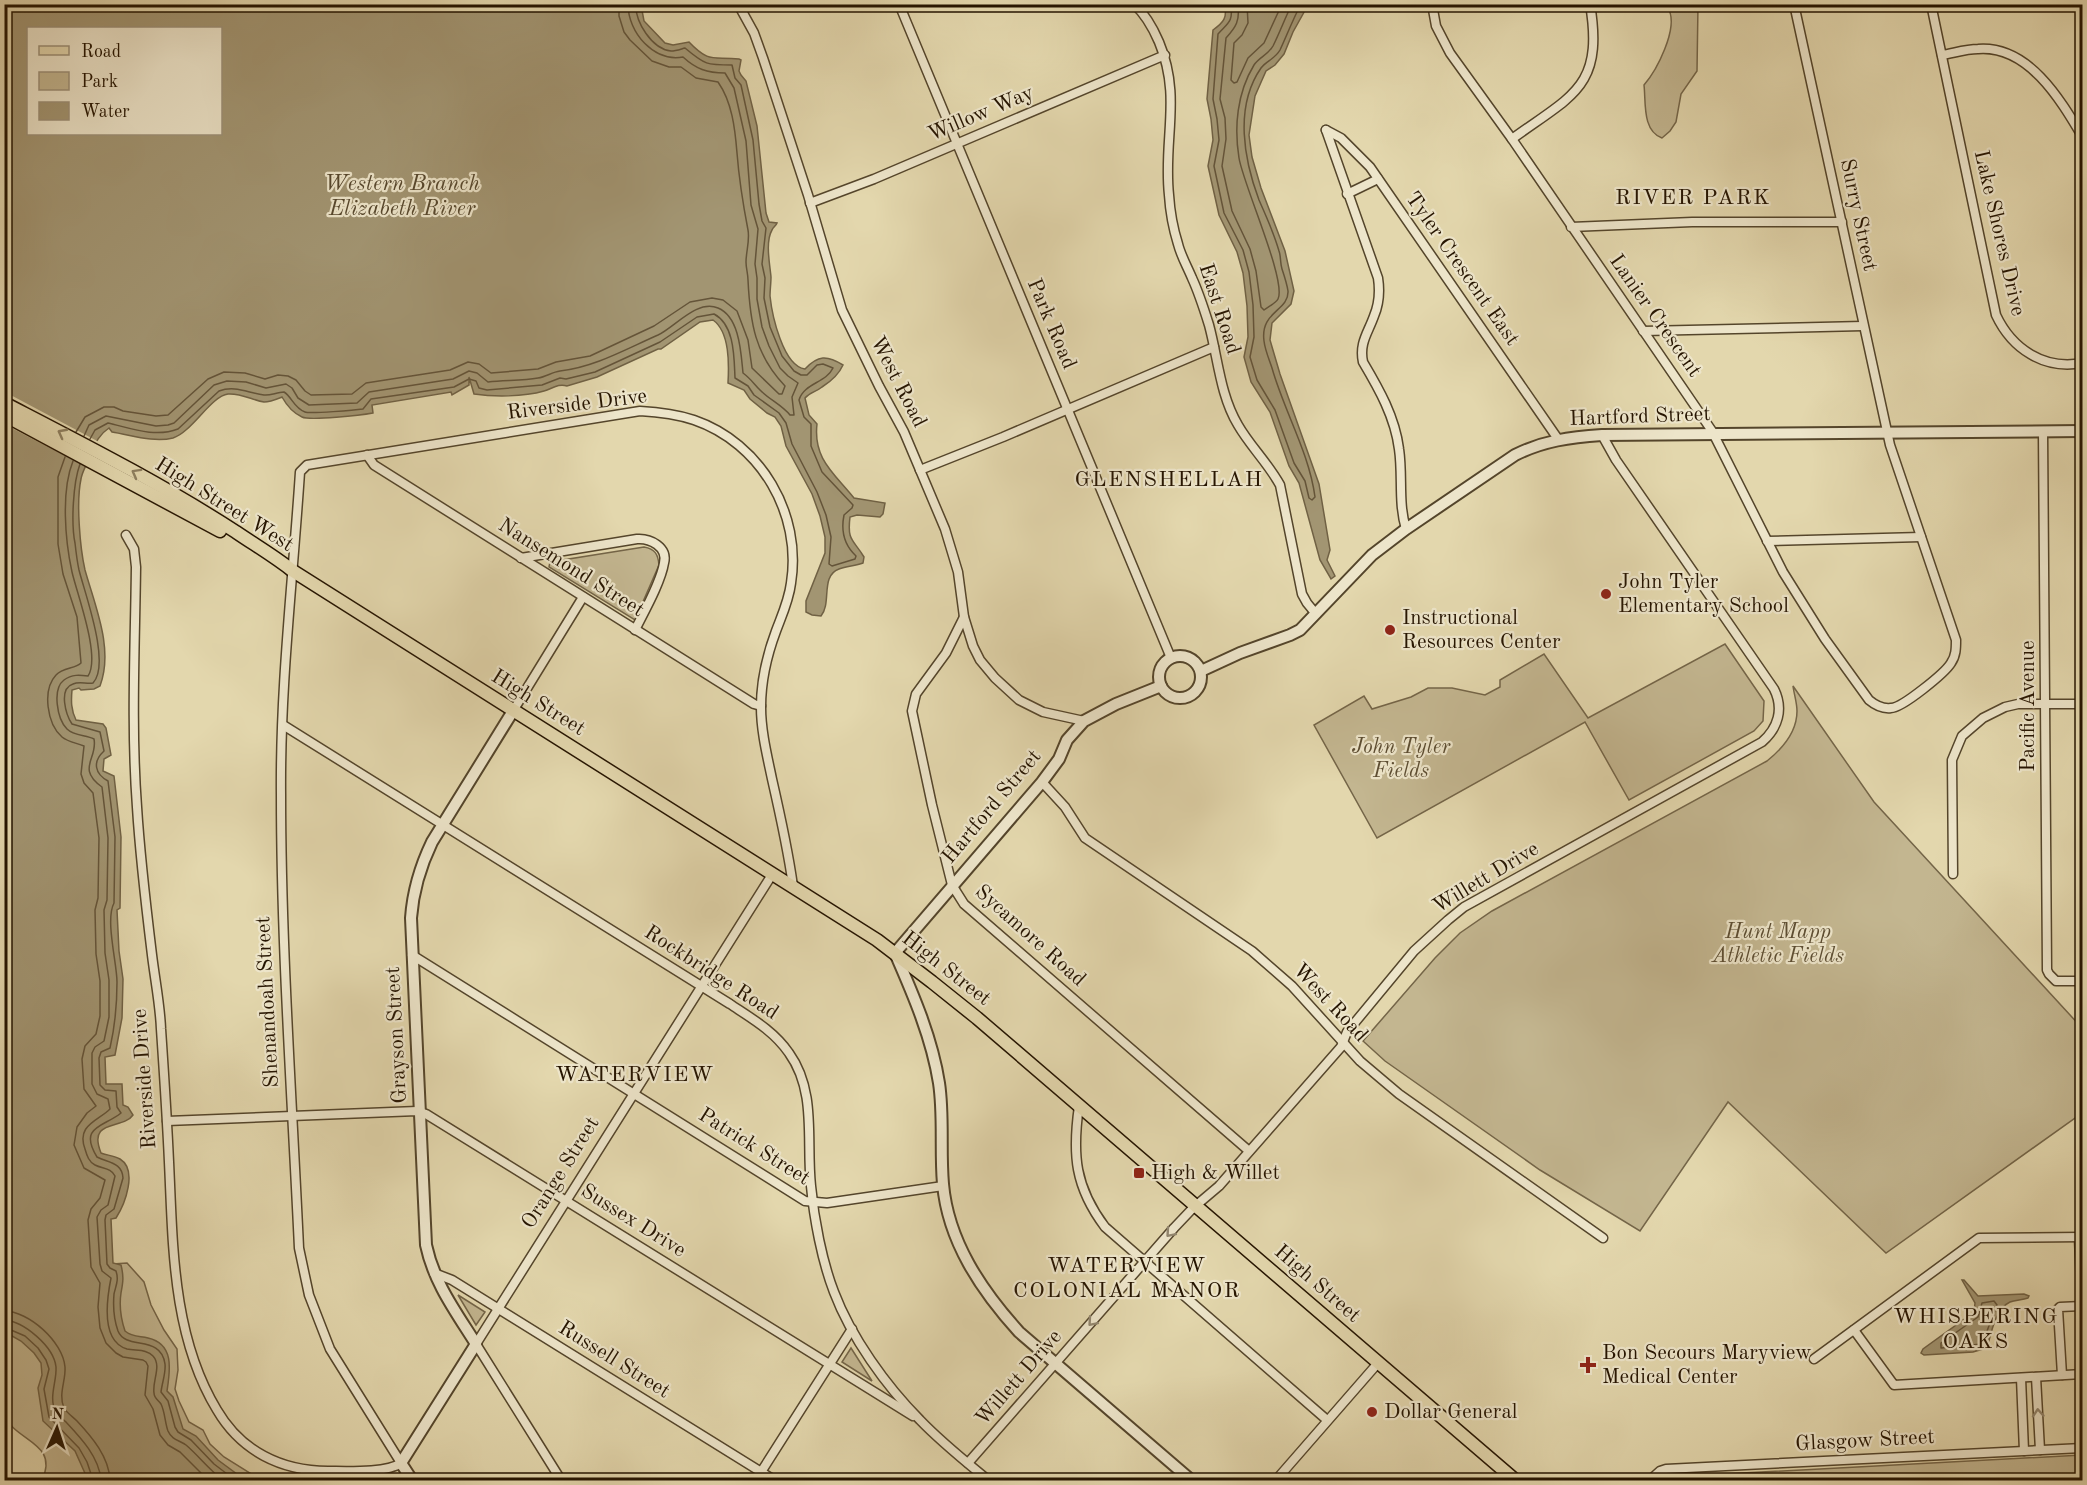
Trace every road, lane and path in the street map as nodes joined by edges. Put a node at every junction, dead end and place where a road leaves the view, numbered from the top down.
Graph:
1 (738, 4) edge
2 (899, 4) edge
3 (1134, 4) edge
4 (1432, 4) edge
5 (1590, 4) edge
6 (1794, 4) edge
7 (1931, 4) edge
8 (1165, 55) junction
9 (1942, 55) junction
10 (2082, 136) edge
11 (1512, 139) junction
12 (957, 144) junction
13 (1378, 179) junction
14 (1347, 194) junction
15 (810, 203) junction
16 (1842, 222) junction
17 (1571, 227) junction
18 (1863, 326) junction
19 (1643, 331) junction
20 (1214, 347) junction
21 (2082, 363) edge
22 (4, 403) edge
23 (1068, 410) junction
24 (4, 415) edge
25 (2043, 431) junction
26 (2082, 431) edge
27 (1887, 433) junction
28 (1602, 435) junction
29 (1714, 435) junction
30 (1558, 439) junction
31 (367, 454) junction
32 (111, 465) junction
33 (920, 470) junction
34 (298, 494) joint
35 (1406, 529) junction
36 (126, 535) dead end
37 (1921, 537) junction
38 (1767, 541) junction
39 (521, 558) junction
40 (292, 571) junction
41 (583, 597) junction
42 (1316, 614) junction
43 (964, 617) junction
44 (636, 630) junction
45 (1171, 657) junction
46 (1201, 671) junction
47 (1161, 686) junction
48 (2046, 704) junction
49 (2082, 704) edge
50 (761, 706) junction
51 (513, 711) junction
52 (1084, 721) junction
53 (283, 725) junction
54 (1042, 782) junction
55 (442, 824) junction
56 (773, 873) junction
57 (1953, 874) dead end
58 (952, 885) junction
59 (793, 886) junction
60 (895, 953) junction
61 (412, 955) junction
62 (2082, 981) edge
63 (702, 986) junction
64 (1342, 1043) junction
65 (634, 1093) junction
66 (1078, 1106) junction
67 (420, 1112) junction
68 (292, 1115) junction
69 (167, 1121) junction
70 (1249, 1151) junction
71 (943, 1186) junction
72 (566, 1201) junction
73 (813, 1203) junction
74 (1196, 1206) junction
75 (2080, 1237) edge
76 (1603, 1238) dead end
77 (1144, 1262) junction
78 (434, 1273) junction
79 (2082, 1307) edge
80 (498, 1309) junction
81 (852, 1329) junction
82 (1854, 1330) junction
83 (476, 1344) junction
84 (1814, 1359) dead end
85 (1378, 1363) junction
86 (829, 1365) junction
87 (1056, 1365) junction
88 (2082, 1374) edge
89 (2062, 1375) junction
90 (2036, 1377) junction
91 (2021, 1378) junction
92 (919, 1419) junction
93 (1327, 1420) junction
94 (2082, 1448) edge
95 (2040, 1450) junction
96 (2024, 1451) junction
97 (401, 1463) junction
98 (968, 1463) junction
99 (758, 1477) edge
100 (1651, 1479) edge
101 (412, 1480) edge
102 (561, 1480) edge
103 (774, 1480) edge
104 (988, 1480) edge
105 (1191, 1480) edge
106 (1276, 1480) edge
107 (1515, 1480) edge

1 - 15 street, West Road
2 - 12 street, Park Road
3 - 8 street, East Road
4 - 11 street, Lanier Crescent
5 - 11 street
6 - 16 street, Surry Street
7 - 9 street, Lake Shores Drive
8 - 12 street, Willow Way
8 - 20 street, East Road
9 - 10 street
9 - 21 street, Lake Shores Drive
11 - 17 street, Lanier Crescent
12 - 15 street, Willow Way
12 - 23 street, Park Road
13 - 14 street
13 - 14 street, Tyler Crescent East
13 - 30 street, Tyler Crescent East
14 - 35 street
15 - 33 street, West Road
16 - 17 street
16 - 18 street, Surry Street
17 - 19 street, Lanier Crescent
18 - 19 street
18 - 27 street, Surry Street
19 - 29 street, Lanier Crescent
20 - 23 street
20 - 42 street, East Road
32 -> 22 main road, High Street West
23 - 33 street
23 - 45 street, Park Road
24 - 32 main road, High Street West
25 - 26 street, Hartford Street
25 - 27 street, Hartford Street
25 - 48 street, Pacific Avenue
27 - 29 street, Hartford Street
27 - 37 street, Lanier Crescent
28 - 29 street, Hartford Street
28 - 30 street, Hartford Street
28 - 64 street, Willett Drive
29 - 38 street, Lanier Crescent
30 - 35 street, Hartford Street
31 - 34 street, Riverside Drive
31 - 39 street, Nansemond Street
31 - 50 street, Riverside Drive
32 - 40 main road, High Street West
33 - 43 street, West Road
34 - 40 street, Shenandoah Street
35 - 42 street, Hartford Street
36 - 69 street, Riverside Drive
37 - 38 street
37 - 38 street, Lanier Crescent
39 - 41 street, Nansemond Street
39 - 44 street
40 - 51 main road, High Street
40 - 53 street, Shenandoah Street
41 - 44 street, Nansemond Street
41 - 51 street, Grayson Street
42 - 46 street, Hartford Street
43 - 52 street, West Road
43 - 58 street, Sycamore Road
44 - 50 street, Nansemond Street
45 - 46 street
45 - 47 street
46 - 47 street
47 - 52 street, Hartford Street
48 - 49 street
48 - 57 street
48 - 62 street, Pacific Avenue
50 - 59 street, Riverside Drive
51 - 55 street, Grayson Street
51 - 56 main road, High Street
52 - 54 street, Hartford Street
53 - 55 street, Rockbridge Road
53 - 68 street, Shenandoah Street
54 - 58 street, Hartford Street
54 - 64 street, West Road
55 - 61 street, Grayson Street
55 - 63 street, Rockbridge Road
56 - 59 main road, High Street
56 - 63 street, Orange Street
58 - 60 street, Hartford Street
58 - 70 street, Sycamore Road
59 - 60 main road, High Street
60 - 66 main road, High Street
60 - 71 street
61 - 65 street, Patrick Street
61 - 67 street, Grayson Street
63 - 65 street, Orange Street
63 - 73 street, Rockbridge Road
64 - 70 street, Willett Drive
64 - 76 street, West Road
65 - 72 street, Orange Street
65 - 73 street, Patrick Street
66 - 74 main road, High Street
66 - 77 street
67 - 68 street
67 - 72 street, Sussex Drive
67 - 78 street, Grayson Street
68 - 69 street
68 - 97 street, Shenandoah Street
69 - 97 street, Riverside Drive
70 - 74 street, Willett Drive
71 - 73 street, Patrick Street
71 - 87 street
72 - 80 street, Orange Street
72 - 86 street, Sussex Drive
73 - 81 street, Rockbridge Road
74 -> 77 street, Willett Drive
74 - 85 main road, High Street
75 - 79 street
75 - 82 street
77 -> 87 street, Willett Drive
77 - 93 street
78 - 80 street, Russell Street
78 - 83 street, Grayson Street
79 - 89 street
80 - 83 street, Orange Street
80 - 99 street, Russell Street
81 - 86 street
81 - 92 street, Rockbridge Road
82 - 84 street
82 - 91 street
83 - 97 street, Orange Street
83 - 102 street, Grayson Street
85 - 93 street
85 - 107 main road, High Street
86 - 92 street, Sussex Drive
86 - 99 street
87 - 98 street, Willett Drive
87 - 105 street
88 - 89 street
89 - 90 street
90 - 91 street
95 -> 90 street
91 - 96 street
92 - 98 street, Rockbridge Road
93 - 106 street
94 - 95 street, Glasgow Street
95 - 96 street, Glasgow Street
96 - 100 street, Glasgow Street
97 - 101 street, Shenandoah Street
98 - 104 street, Rockbridge Road
99 - 103 street, Russell Street

